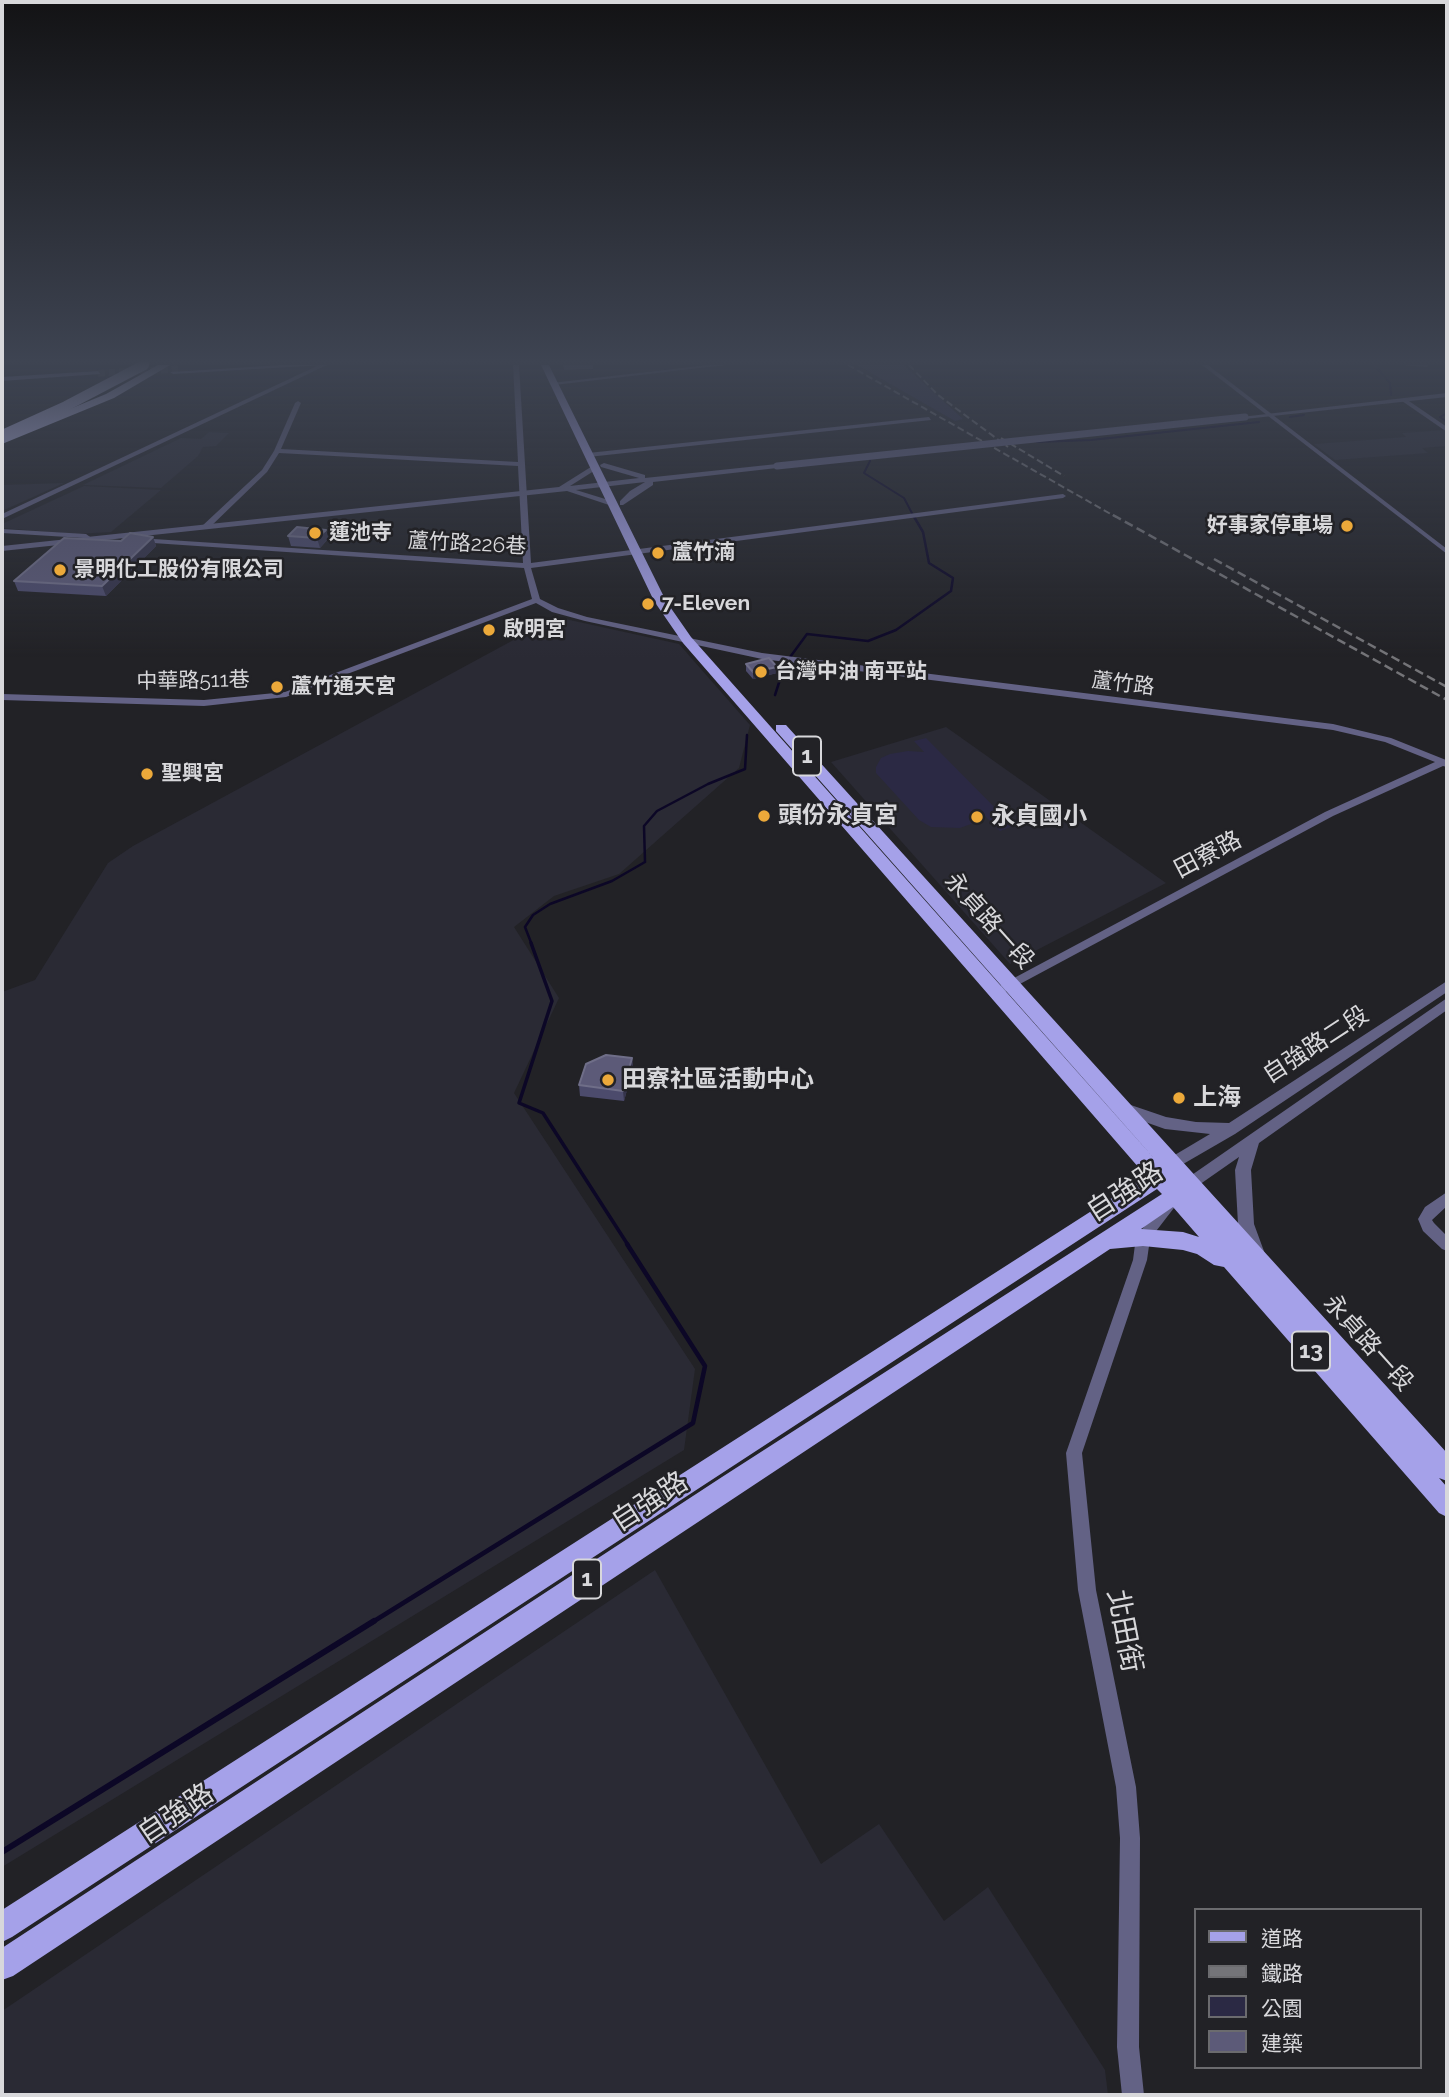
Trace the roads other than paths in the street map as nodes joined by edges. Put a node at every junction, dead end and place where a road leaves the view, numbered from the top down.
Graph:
1 (116, 463) edge
2 (270, 463) edge
3 (501, 463) edge
4 (592, 463) edge
5 (598, 463) edge
6 (602, 463) edge
7 (805, 463) edge
8 (1332, 463) edge
9 (522, 464) joint
10 (657, 479) junction
11 (609, 484) junction
12 (559, 489) junction
13 (524, 493) junction
14 (1063, 496) dead end
15 (618, 503) junction
16 (2, 517) edge
17 (1410, 522) junction
18 (205, 527) junction
19 (2, 531) edge
20 (124, 536) junction
21 (89, 539) junction
22 (1447, 539) edge
23 (2, 549) edge
24 (641, 550) junction
25 (1447, 552) edge
26 (527, 566) junction
27 (536, 600) junction
28 (687, 640) junction
29 (706, 645) junction
30 (2, 697) edge
31 (1445, 763) edge
32 (908, 880) junction
33 (1012, 985) junction
34 (1447, 986) edge
35 (996, 993) junction
36 (1447, 1003) edge
37 (1119, 1107) junction
38 (1230, 1130) junction
39 (1253, 1138) junction
40 (1166, 1171) junction
41 (1183, 1191) junction
42 (1447, 1198) edge
43 (1143, 1237) junction
44 (1103, 1241) junction
45 (1447, 1245) edge
46 (1259, 1262) junction
47 (1238, 1269) junction
48 (1447, 1470) edge
49 (1447, 1505) edge
50 (2, 1927) edge
51 (2, 1965) edge
52 (1133, 2095) edge

1 - 16 street
2 - 18 street
3 - 9 street
4 - 12 street
5 - 11 main road, 永貞路一段 / 1
6 - 10 street
7 - 10 street, bridge
8 - 17 street
9 - 13 street
10 - 11 street
10 - 15 street
11 - 12 street
11 - 15 main road, 永貞路一段 / 1
12 - 13 street
12 - 15 street
13 - 18 street
13 - 26 street
14 - 24 street, 蘆竹路226巷
15 - 24 main road, 永貞路一段 / 1
17 - 22 street
17 - 25 street
18 - 20 street
19 - 21 street
20 - 21 street
20 - 26 street, 蘆竹路226巷
21 - 23 street
24 - 26 street, 蘆竹路226巷
24 - 28 main road, 永貞路一段 / 1
24 - 29 main road, 永貞路一段 / 1
26 - 27 street
27 - 28 street
27 - 30 street, 中華路511巷
28 - 29 street
28 - 32 main road, 永貞路一段 / 1
29 - 31 street, 蘆竹路
29 - 32 main road, 永貞路一段 / 1
31 - 33 street, 田寮路
32 - 33 main road, 永貞路一段 / 1
32 - 35 main road, 永貞路一段 / 1
33 - 35 street, 田寮路
33 - 37 main road, 永貞路一段 / 1
34 - 38 street, 自強路二段
35 - 40 main road, 永貞路一段 / 1
36 - 39 street, 自強路二段
37 - 38 street
37 - 40 main road, 永貞路一段 / 1
38 - 40 street, 自強路二段
39 - 41 street, 自強路二段
39 - 46 street
40 - 41 main road, 13
40 - 50 main road, 自強路 / 1
41 - 43 street, 北田街
41 - 44 main road, 自強路 / 1
41 - 46 main road, 永貞路一段 / 13
41 - 47 main road, 永貞路一段 / 13
42 - 45 street
43 - 44 main road
43 - 47 main road
43 - 52 street, 北田街
44 - 51 main road, 自強路 / 1
46 - 48 main road, 永貞路一段 / 13
47 - 49 main road, 永貞路一段 / 13

